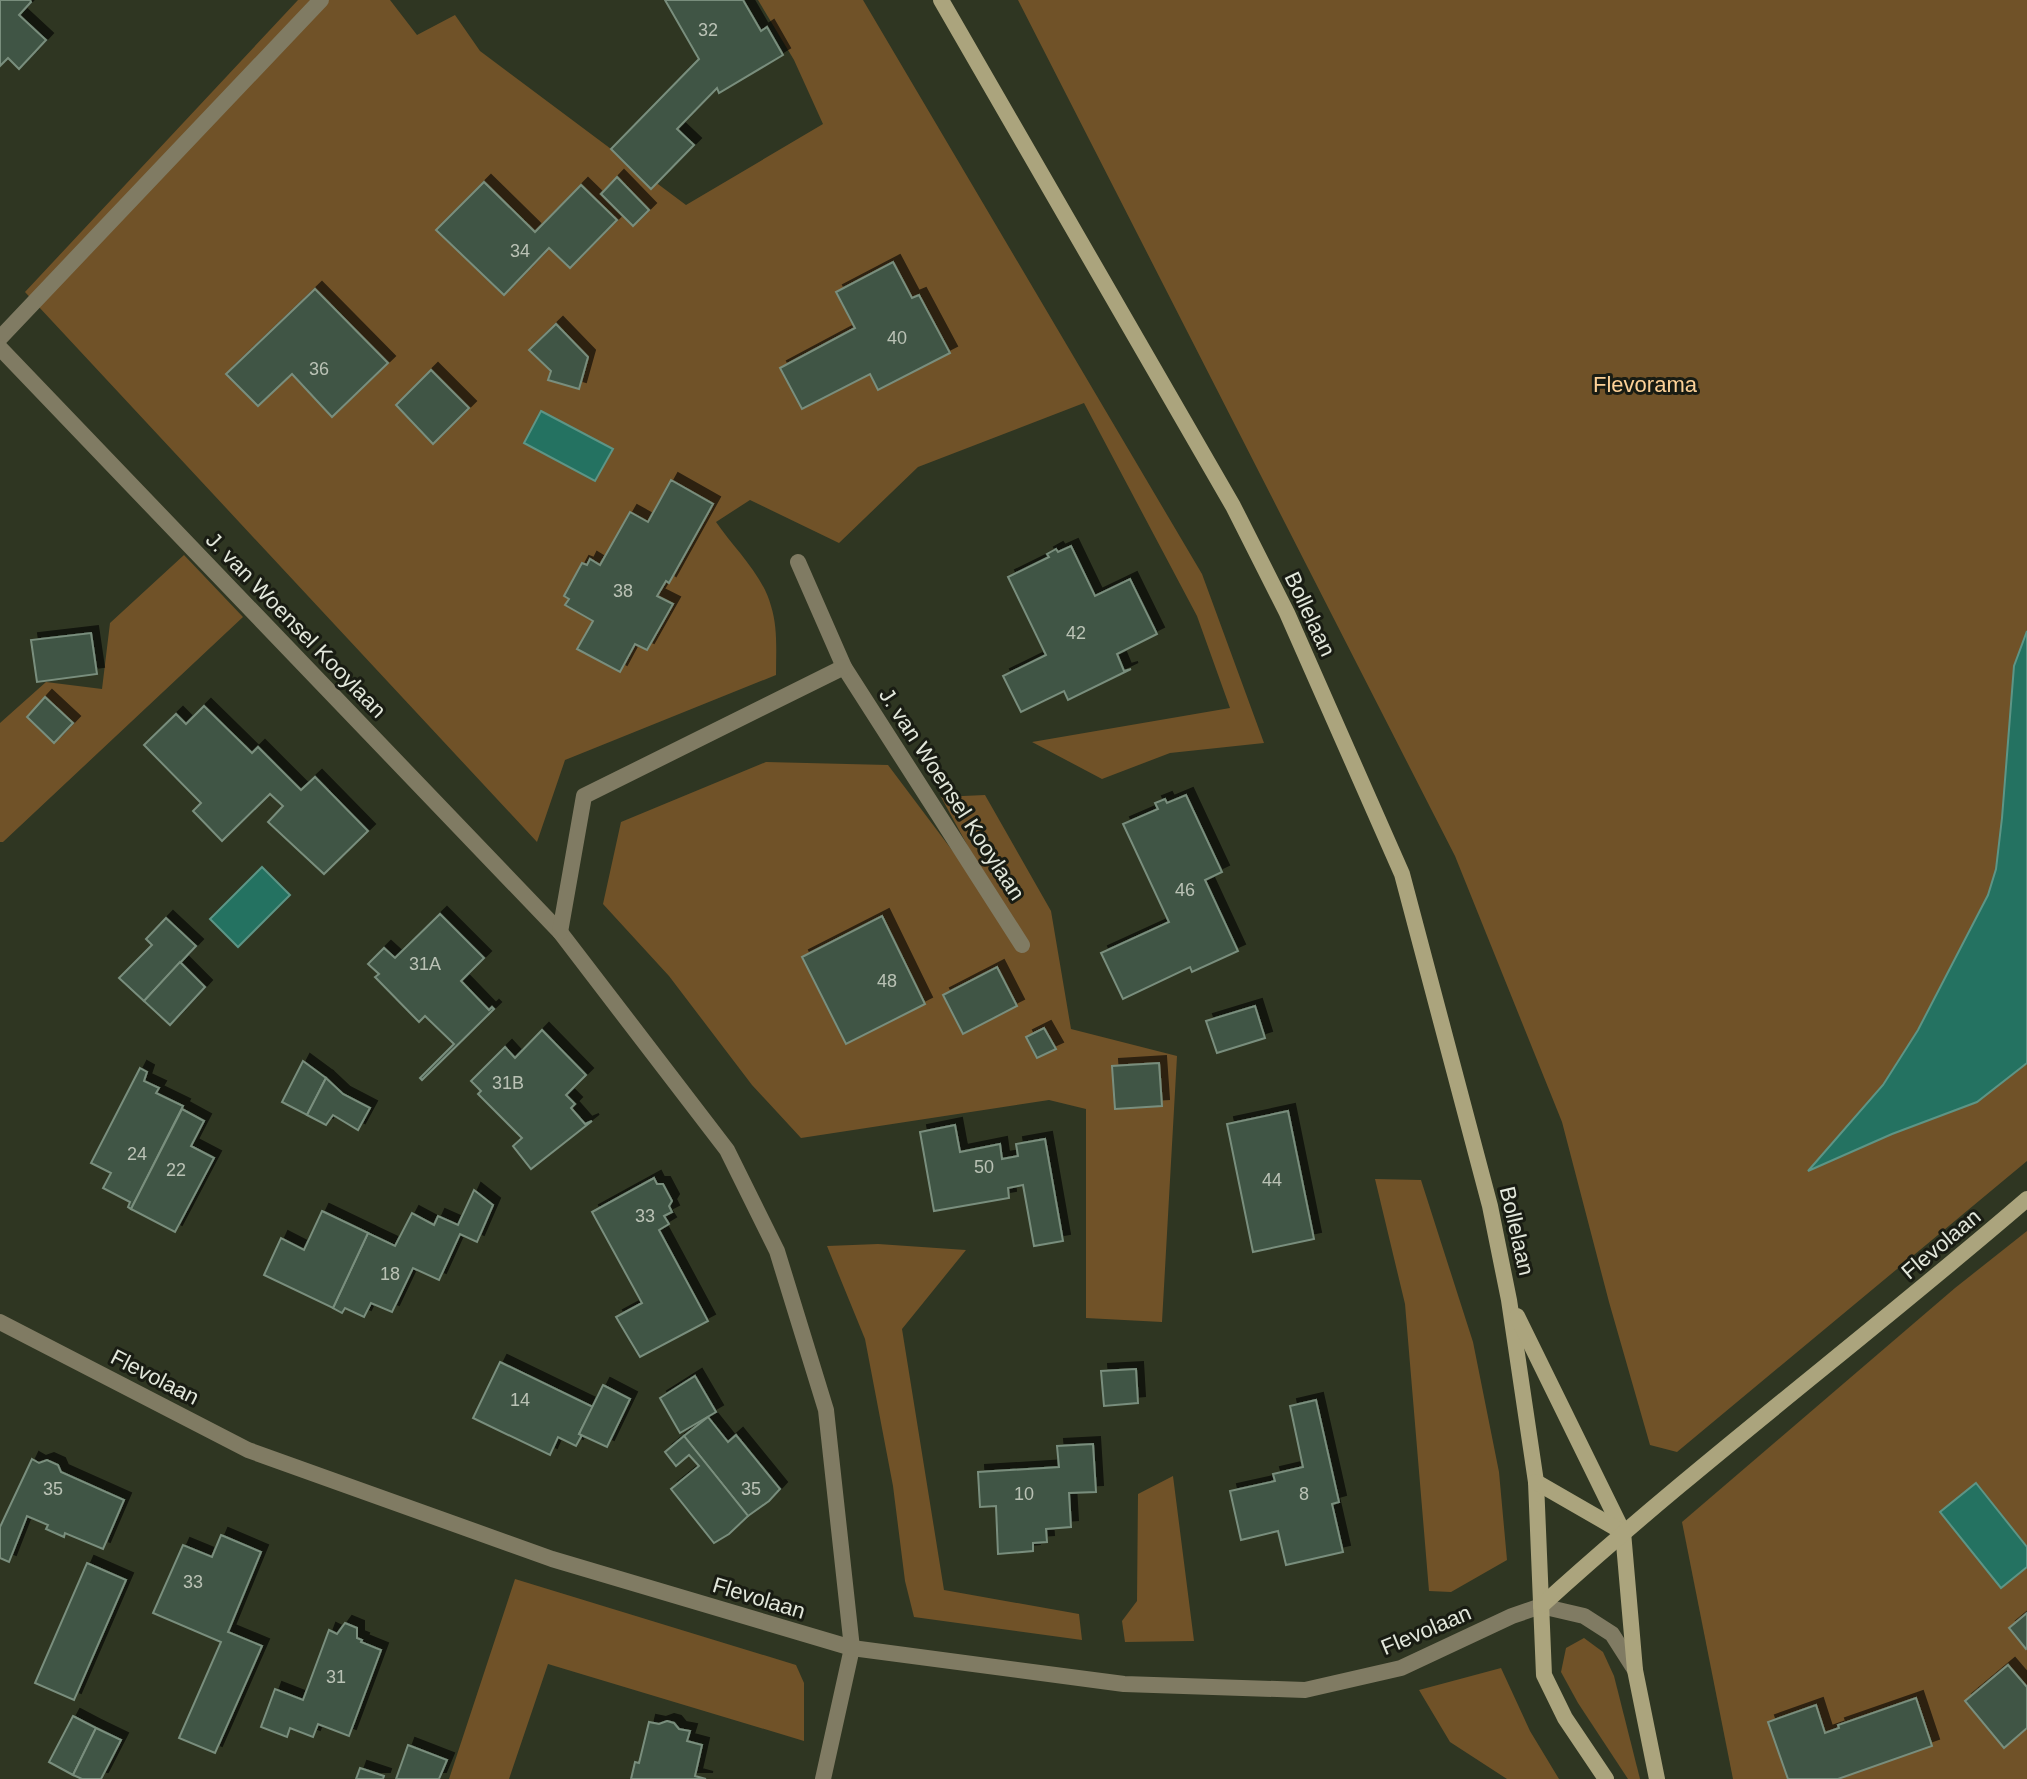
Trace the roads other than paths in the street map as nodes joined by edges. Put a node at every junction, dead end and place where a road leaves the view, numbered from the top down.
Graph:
1 (321, 0) edge
2 (941, 0) edge
3 (0, 338) edge
4 (0, 348) edge
5 (798, 562) dead end
6 (844, 667) junction
7 (560, 932) junction
8 (1022, 945) dead end
9 (2027, 1199) edge
10 (1509, 1300) junction
11 (0, 1322) edge
12 (1536, 1482) junction
13 (1623, 1532) junction
14 (1541, 1606) junction
15 (852, 1648) junction
16 (1635, 1670) junction
17 (823, 1779) edge
18 (1606, 1779) edge
19 (1657, 1779) edge

1 - 3 street
2 - 10 main road, Bollelaan
4 - 7 street, J. van Woensel Kooylaan
5 - 6 street, J. van Woensel Kooylaan
6 - 7 street
6 - 8 street, J. van Woensel Kooylaan
7 - 15 street, J. van Woensel Kooylaan
9 - 13 main road, Flevolaan
10 - 12 main road, Bollelaan
10 - 13 main road, Bollelaan
11 - 15 street, Flevolaan
12 - 13 main road
12 - 14 main road, Bollelaan
13 - 14 main road, Flevolaan
13 - 16 main road
14 - 15 street, Flevolaan
14 - 16 street
14 - 18 main road, Bollelaan
15 - 17 street, J. van Woensel Kooylaan
16 - 19 main road

